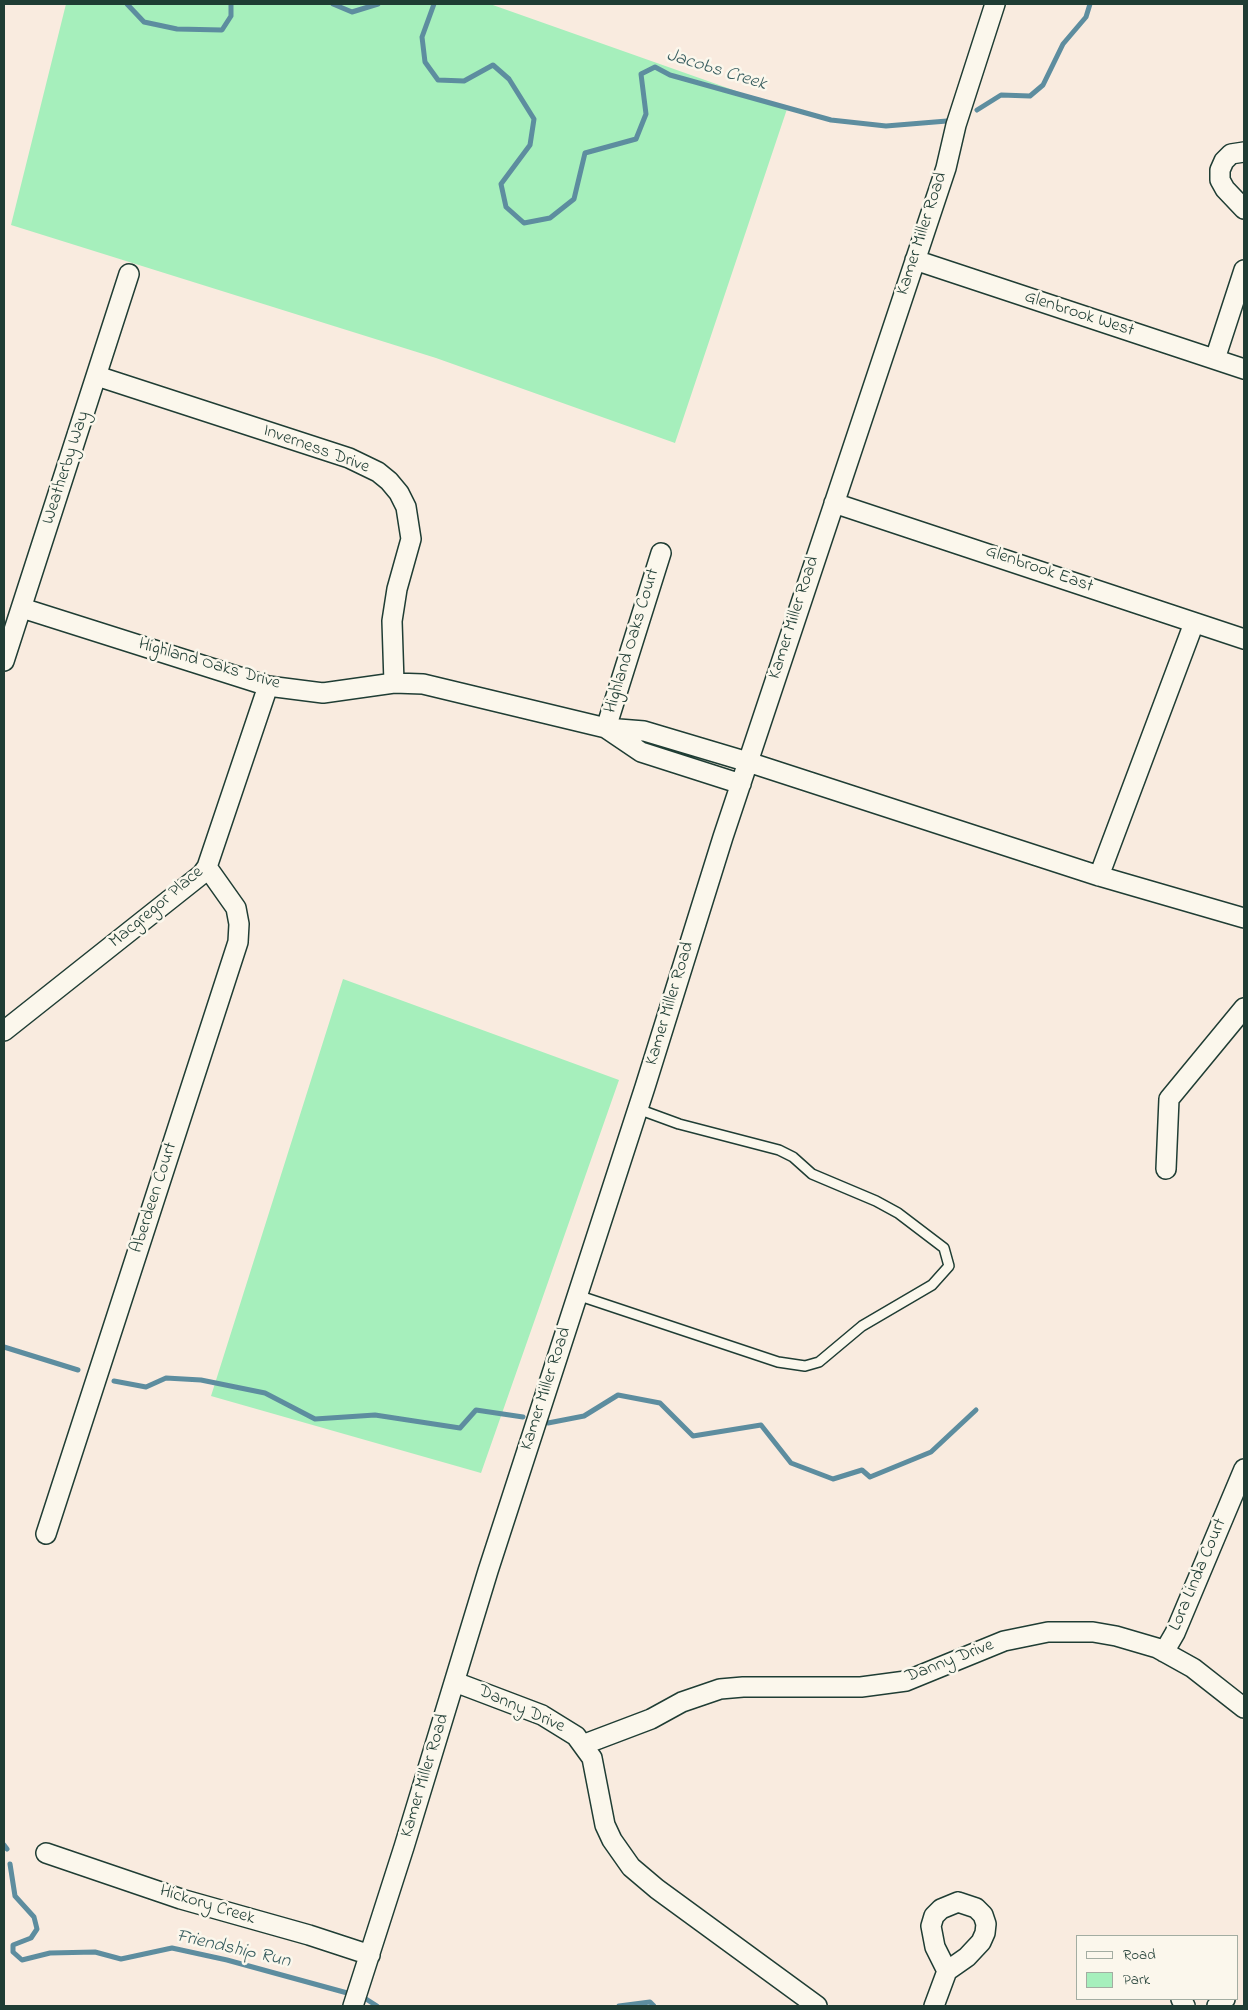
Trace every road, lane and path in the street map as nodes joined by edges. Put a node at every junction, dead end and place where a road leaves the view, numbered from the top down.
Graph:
1 (995, 4) edge
2 (1244, 152) edge
3 (1244, 208) edge
4 (915, 260) junction
5 (1244, 270) edge
6 (129, 274) dead end
7 (1215, 359) junction
8 (1244, 369) edge
9 (97, 376) junction
10 (834, 503) junction
11 (660, 554) dead end
12 (22, 608) junction
13 (1194, 622) junction
14 (1244, 639) edge
15 (4, 661) edge
16 (394, 683) junction
17 (268, 686) junction
18 (606, 728) junction
19 (748, 762) junction
20 (741, 784) junction
21 (207, 867) junction
22 (1099, 876) junction
23 (1244, 918) edge
24 (1244, 1008) edge
25 (4, 1031) edge
26 (638, 1109) junction
27 (1166, 1169) dead end
28 (577, 1295) junction
29 (1244, 1469) edge
30 (46, 1534) dead end
31 (1164, 1652) junction
32 (455, 1682) junction
33 (1244, 1708) edge
34 (584, 1744) junction
35 (46, 1853) dead end
36 (370, 1955) junction
37 (947, 1971) dead end
38 (353, 2006) edge
39 (816, 2006) edge
40 (934, 2006) edge

1 - 4 street, Kamer Miller Road
2 - 3 street
4 - 7 street, Glenbrook West
4 - 10 street, Kamer Miller Road
5 - 7 street
6 - 9 street, Weatherby Way
7 - 8 street, Glenbrook West
9 - 12 street, Weatherby Way
9 - 16 street, Inverness Drive
10 - 13 street, Glenbrook East
10 - 19 street, Kamer Miller Road
11 - 18 street, Highland Oaks Court
12 - 15 street, Weatherby Way
12 - 17 street, Highland Oaks Drive
13 - 14 street, Glenbrook East
13 - 22 street
16 - 17 street, Highland Oaks Drive
16 - 18 street, Highland Oaks Drive
17 - 21 street, Macgregor Place
18 - 19 street, Highland Oaks Drive
18 - 20 street, Highland Oaks Drive
19 - 20 street, Kamer Miller Road
19 - 22 street, Highland Oaks Drive
20 - 26 street, Kamer Miller Road
21 - 25 street, Macgregor Place
21 - 30 street, Aberdeen Court
22 - 23 street, Highland Oaks Drive
24 - 27 street
26 - 28 street, Kamer Miller Road
26 - 28 lane
28 - 32 street, Kamer Miller Road
29 - 31 street, Lora Linda Court
31 - 33 street, Danny Drive
31 - 34 street, Danny Drive
32 - 34 street, Danny Drive
32 - 36 street, Kamer Miller Road
34 - 39 street, Danny Drive
35 - 36 street, Hickory Creek
36 - 38 street, Kamer Miller Road
37 - 40 street

